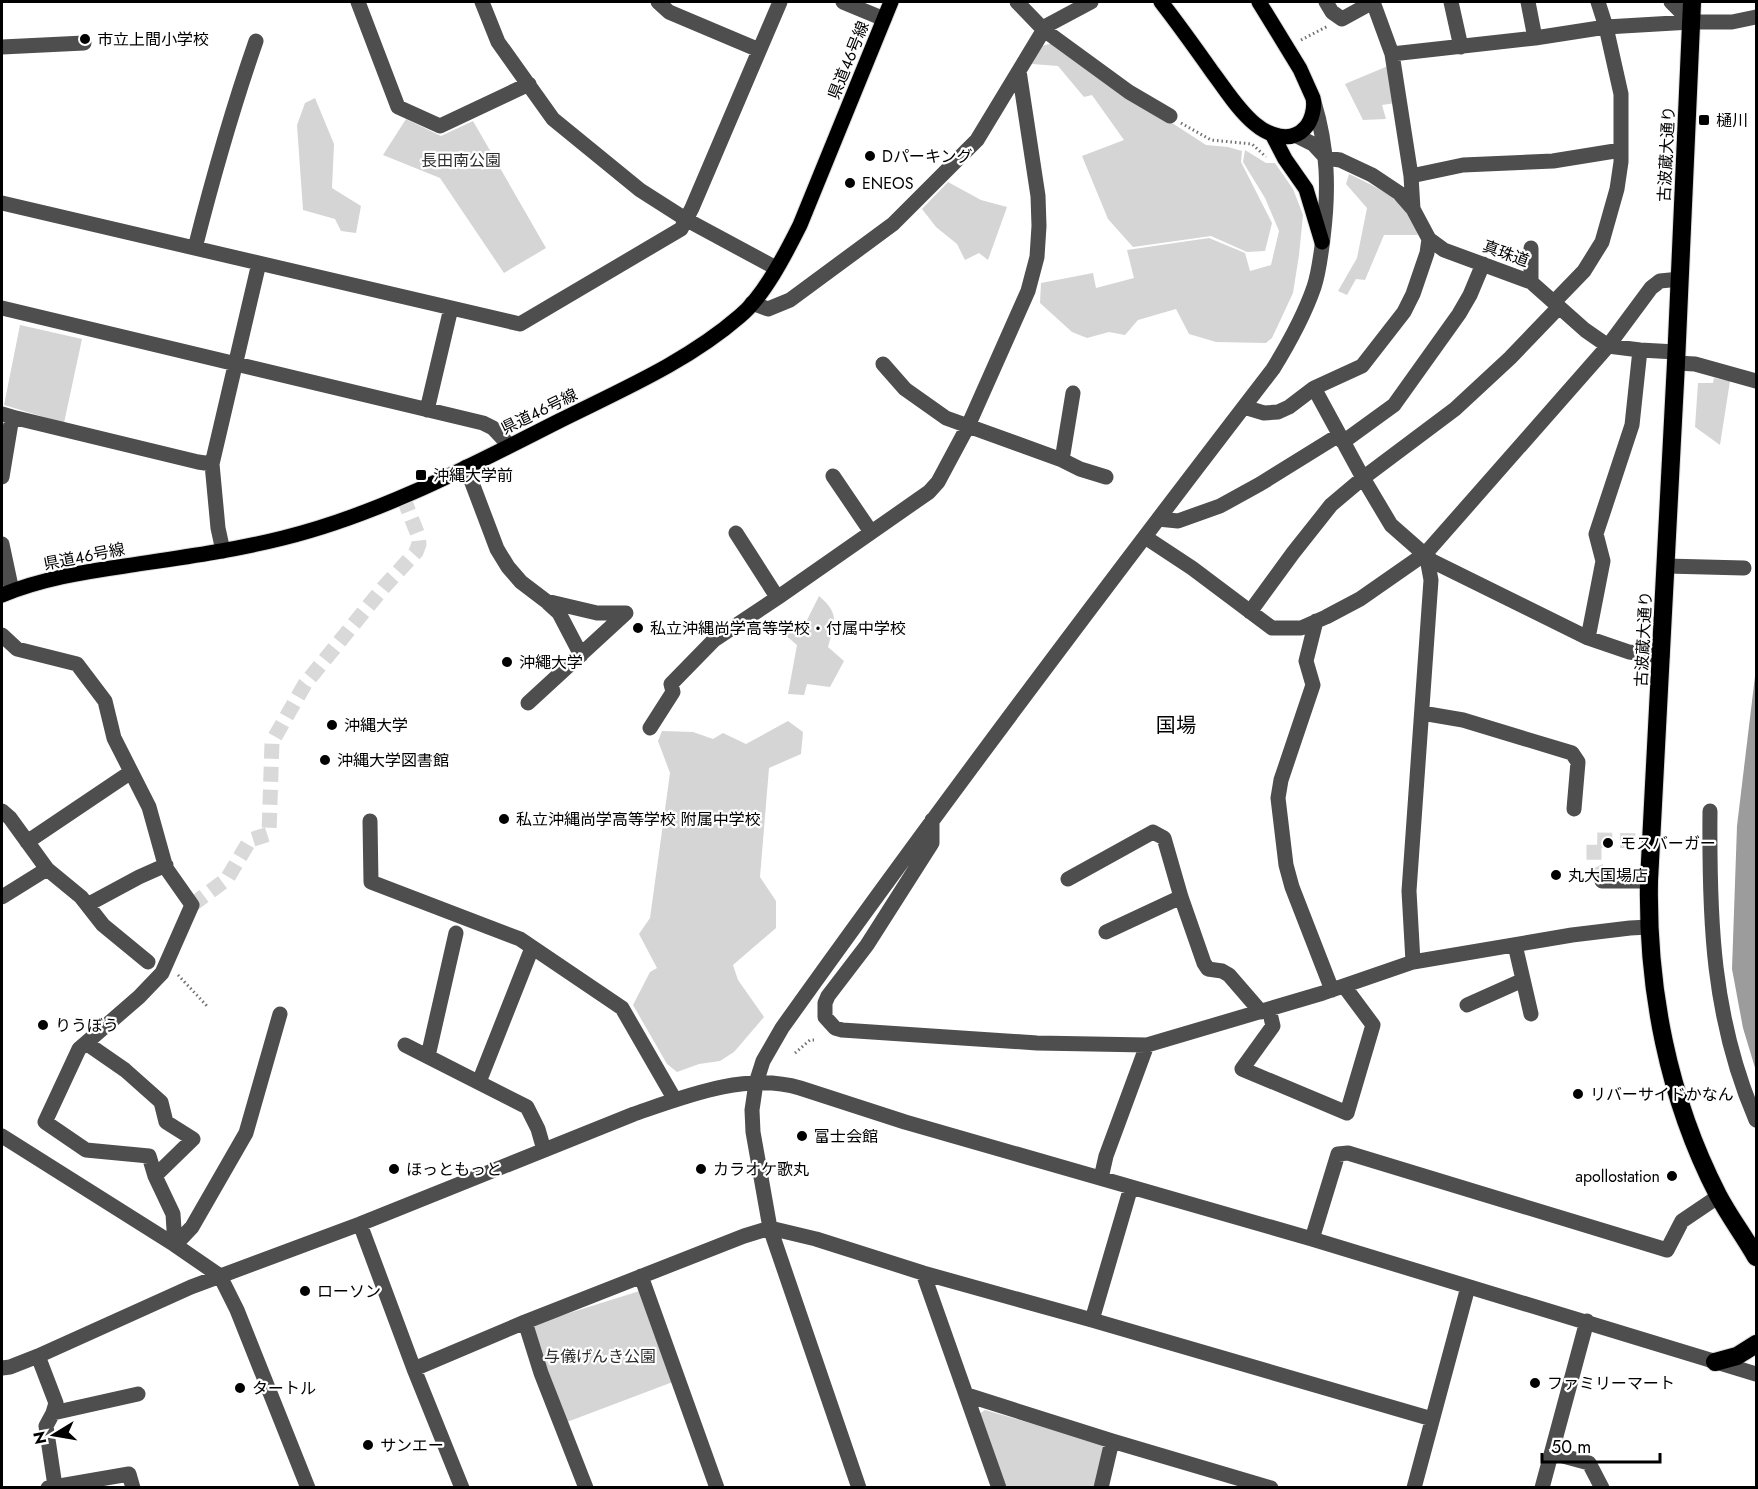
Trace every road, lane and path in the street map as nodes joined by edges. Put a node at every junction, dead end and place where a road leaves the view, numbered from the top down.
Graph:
1 (358, 2) edge
2 (482, 2) edge
3 (658, 2) edge
4 (780, 2) edge
5 (843, 2) edge
6 (891, 2) edge
7 (1017, 2) edge
8 (1090, 2) edge
9 (1161, 2) edge
10 (1259, 2) edge
11 (1326, 2) edge
12 (1373, 2) edge
13 (1451, 2) edge
14 (1528, 2) edge
15 (1598, 2) edge
16 (1671, 2) edge
17 (1692, 2) edge
18 (1756, 17) edge
19 (1342, 18) junction
20 (884, 19) junction
21 (1691, 22) junction
22 (1606, 27) junction
23 (1044, 30) junction
24 (1535, 38) junction
25 (1301, 40) dead end
26 (256, 41) dead end
27 (84, 43) dead end
28 (2, 47) edge
29 (1461, 47) junction
30 (759, 50) junction
31 (1392, 54) junction
32 (1019, 71) junction
33 (529, 84) junction
34 (1314, 102) junction
35 (1170, 116) joint
36 (1272, 134) junction
37 (1295, 135) junction
38 (1621, 150) junction
39 (1266, 158) dead end
40 (1333, 159) junction
41 (1411, 176) junction
42 (2, 202) edge
43 (1413, 209) junction
44 (687, 220) junction
45 (1429, 239) junction
46 (1322, 242) junction
47 (195, 248) junction
48 (1531, 248) dead end
49 (259, 263) junction
50 (1483, 264) junction
51 (776, 268) junction
52 (1680, 279) junction
53 (1531, 282) junction
54 (752, 303) junction
55 (1557, 304) junction
56 (2, 308) edge
57 (451, 309) junction
58 (1608, 346) junction
59 (1640, 350) junction
60 (1676, 357) junction
61 (235, 364) junction
62 (883, 364) dead end
63 (1756, 381) edge
64 (1314, 388) junction
65 (1073, 393) dead end
66 (1244, 407) junction
67 (427, 410) junction
68 (7, 416) edge
69 (968, 426) junction
70 (1341, 438) junction
71 (509, 445) junction
72 (1062, 460) junction
73 (212, 464) junction
74 (466, 467) junction
75 (833, 476) dead end
76 (2, 477) edge
77 (1106, 477) dead end
78 (1363, 478) junction
79 (1158, 519) junction
80 (872, 532) junction
81 (736, 533) dead end
82 (1145, 537) junction
83 (2, 544) edge
84 (223, 551) junction
85 (1426, 553) junction
86 (1666, 566) junction
87 (1744, 568) dead end
88 (7, 593) edge
89 (777, 597) junction
90 (546, 602) junction
91 (1250, 612) junction
92 (1316, 621) junction
93 (2, 635) edge
94 (1588, 638) junction
95 (581, 655) junction
96 (1662, 656) junction
97 (528, 703) dead end
98 (1422, 713) junction
99 (650, 728) dead end
100 (131, 772) junction
101 (1574, 809) dead end
102 (2, 811) edge
103 (1710, 811) dead end
104 (932, 820) junction
105 (370, 821) dead end
106 (27, 842) junction
107 (166, 865) junction
108 (47, 869) junction
109 (1068, 879) dead end
110 (1602, 881) dead end
111 (1649, 881) junction
112 (2, 897) edge
113 (1181, 897) junction
114 (87, 905) junction
115 (1649, 927) junction
116 (1106, 932) dead end
117 (456, 933) dead end
118 (1515, 945) junction
119 (532, 948) junction
120 (169, 957) junction
121 (148, 962) dead end
122 (1413, 963) junction
123 (1523, 980) junction
124 (1338, 988) junction
125 (1467, 1005) dead end
126 (207, 1006) dead end
127 (1265, 1011) junction
128 (280, 1014) dead end
129 (1531, 1014) dead end
130 (814, 1040) dead end
131 (86, 1043) junction
132 (405, 1045) dead end
133 (1147, 1045) junction
134 (795, 1053) dead end
135 (428, 1056) junction
136 (479, 1082) junction
137 (756, 1083) junction
138 (675, 1100) junction
139 (1756, 1120) edge
140 (2, 1136) edge
141 (544, 1150) junction
142 (155, 1176) junction
143 (1101, 1178) junction
144 (1131, 1187) junction
145 (1719, 1196) junction
146 (360, 1224) junction
147 (771, 1228) junction
148 (1312, 1239) junction
149 (176, 1245) junction
150 (1756, 1257) edge
151 (923, 1272) junction
152 (220, 1276) junction
153 (641, 1276) junction
154 (1468, 1287) junction
155 (1092, 1320) junction
156 (1587, 1321) junction
157 (525, 1322) junction
158 (1756, 1344) edge
159 (38, 1356) junction
160 (1715, 1362) junction
161 (2, 1368) edge
162 (414, 1369) junction
163 (1756, 1374) edge
164 (138, 1394) dead end
165 (967, 1395) junction
166 (54, 1413) junction
167 (1432, 1419) junction
168 (1112, 1441) junction
169 (1552, 1453) junction
170 (51, 1487) edge
171 (306, 1487) edge
172 (133, 1488) edge
173 (462, 1488) edge
174 (586, 1488) edge
175 (717, 1488) edge
176 (859, 1488) edge
177 (999, 1488) edge
178 (1101, 1488) edge
179 (1270, 1488) edge
180 (1414, 1488) edge
181 (1542, 1488) edge
182 (1602, 1488) edge

1 - 33 street
2 - 33 street
3 - 30 street
4 - 30 street
5 - 20 street
6 - 20 main road, 県道46号線
7 - 23 street
8 - 23 street
9 - 36 main road
10 - 34 main road
11 - 19 street
12 - 19 street
12 - 31 street
13 - 29 street
14 - 24 street
15 - 22 street
16 - 21 street
17 - 21 highway, 古波蔵大通り
18 - 21 street
19 - 25 path
20 - 51 main road, 県道46号線
21 - 22 street
21 - 52 highway, 古波蔵大通り
22 - 24 street
22 - 38 street
23 - 32 street
23 - 35 street
24 - 29 street
26 - 47 street
27 - 28 street
29 - 31 street
30 - 44 street
31 - 41 street
32 - 54 street
32 - 69 street
33 - 44 street
34 - 37 main road
34 - 40 street
35 - 39 path
36 - 37 main road
36 - 46 main road
37 - 40 street
38 - 41 street
38 - 55 street
40 - 43 street
40 - 46 street
41 - 43 street
42 - 47 street
43 - 45 street
44 - 51 street
44 - 57 street
45 - 50 street, 真珠道
45 - 64 street
46 - 66 street
47 - 49 street
48 - 53 street
49 - 57 street
49 - 61 street
50 - 53 street, 真珠道
50 - 70 street
51 - 54 main road, 県道46号線
52 - 58 street
52 - 60 highway, 古波蔵大通り
53 - 55 street, 真珠道
54 - 71 main road, 県道46号線
55 - 58 street, 真珠道
55 - 78 street
56 - 61 street
57 - 67 street
58 - 59 street, 真珠道
58 - 85 street
59 - 60 street, 真珠道
59 - 94 street
60 - 63 street, 真珠道
60 - 86 highway, 古波蔵大通り
61 - 67 street
61 - 73 street
62 - 69 street
64 - 66 street
64 - 70 street
65 - 72 street
66 - 79 street
67 - 71 street
68 - 73 street
68 - 76 street
69 - 72 street
69 - 80 street
70 - 78 street
70 - 79 street
71 - 74 main road, 県道46号線
72 - 77 street
73 - 84 street
74 - 84 main road, 県道46号線
74 - 90 street
75 - 80 street
78 - 85 street
78 - 91 street
79 - 82 street
80 - 89 street
81 - 89 street
82 - 91 street
82 - 104 street
83 - 88 street
84 - 88 main road, 県道46号線
85 - 92 street
85 - 94 street
85 - 98 street
86 - 87 street
86 - 96 highway, 古波蔵大通り
89 - 99 street
90 - 95 street
90 - 95 street
91 - 92 street
92 - 124 street
93 - 100 street
94 - 96 street
95 - 97 street
96 - 111 highway, 古波蔵大通り
98 - 101 street
98 - 122 street
100 - 106 street
100 - 107 street
102 - 106 street
103 - 139 street
104 - 133 street
104 - 137 street
105 - 119 street
106 - 108 street
107 - 114 street
107 - 120 street
108 - 112 street
108 - 114 street
109 - 113 street
110 - 111 street
111 - 115 highway, 古波蔵大通り
113 - 116 street
113 - 127 street
114 - 121 street
115 - 118 street
115 - 145 highway, 古波蔵大通り
117 - 135 street
118 - 122 street
118 - 123 street
119 - 136 street
119 - 138 street
120 - 126 path
120 - 131 street
122 - 124 street
123 - 125 street
123 - 129 street
124 - 127 street
124 - 127 street
127 - 133 street
128 - 149 street
130 - 134 path
131 - 142 street
131 - 142 street
132 - 135 street
133 - 143 street
135 - 136 street
136 - 141 street
137 - 138 street
137 - 143 street
137 - 147 street
138 - 141 street
140 - 149 street
141 - 146 street
142 - 149 street
143 - 144 street
144 - 148 street
144 - 155 street
145 - 148 street
145 - 150 highway, 古波蔵大通り
146 - 152 street
146 - 162 street
147 - 151 street
147 - 153 street
147 - 176 street
148 - 154 street
149 - 152 street
151 - 155 street
151 - 165 street
152 - 159 street
152 - 171 street
153 - 157 street
153 - 175 street
154 - 156 street
154 - 167 street
155 - 167 street
156 - 160 street
156 - 169 street
157 - 162 street
157 - 174 street
158 - 160 highway
159 - 161 street
159 - 166 street
160 - 163 street
162 - 173 street
164 - 166 street
165 - 168 street
165 - 177 street
166 - 170 street
167 - 180 street
168 - 178 street
168 - 179 street
169 - 181 street
169 - 182 street
170 - 172 street

